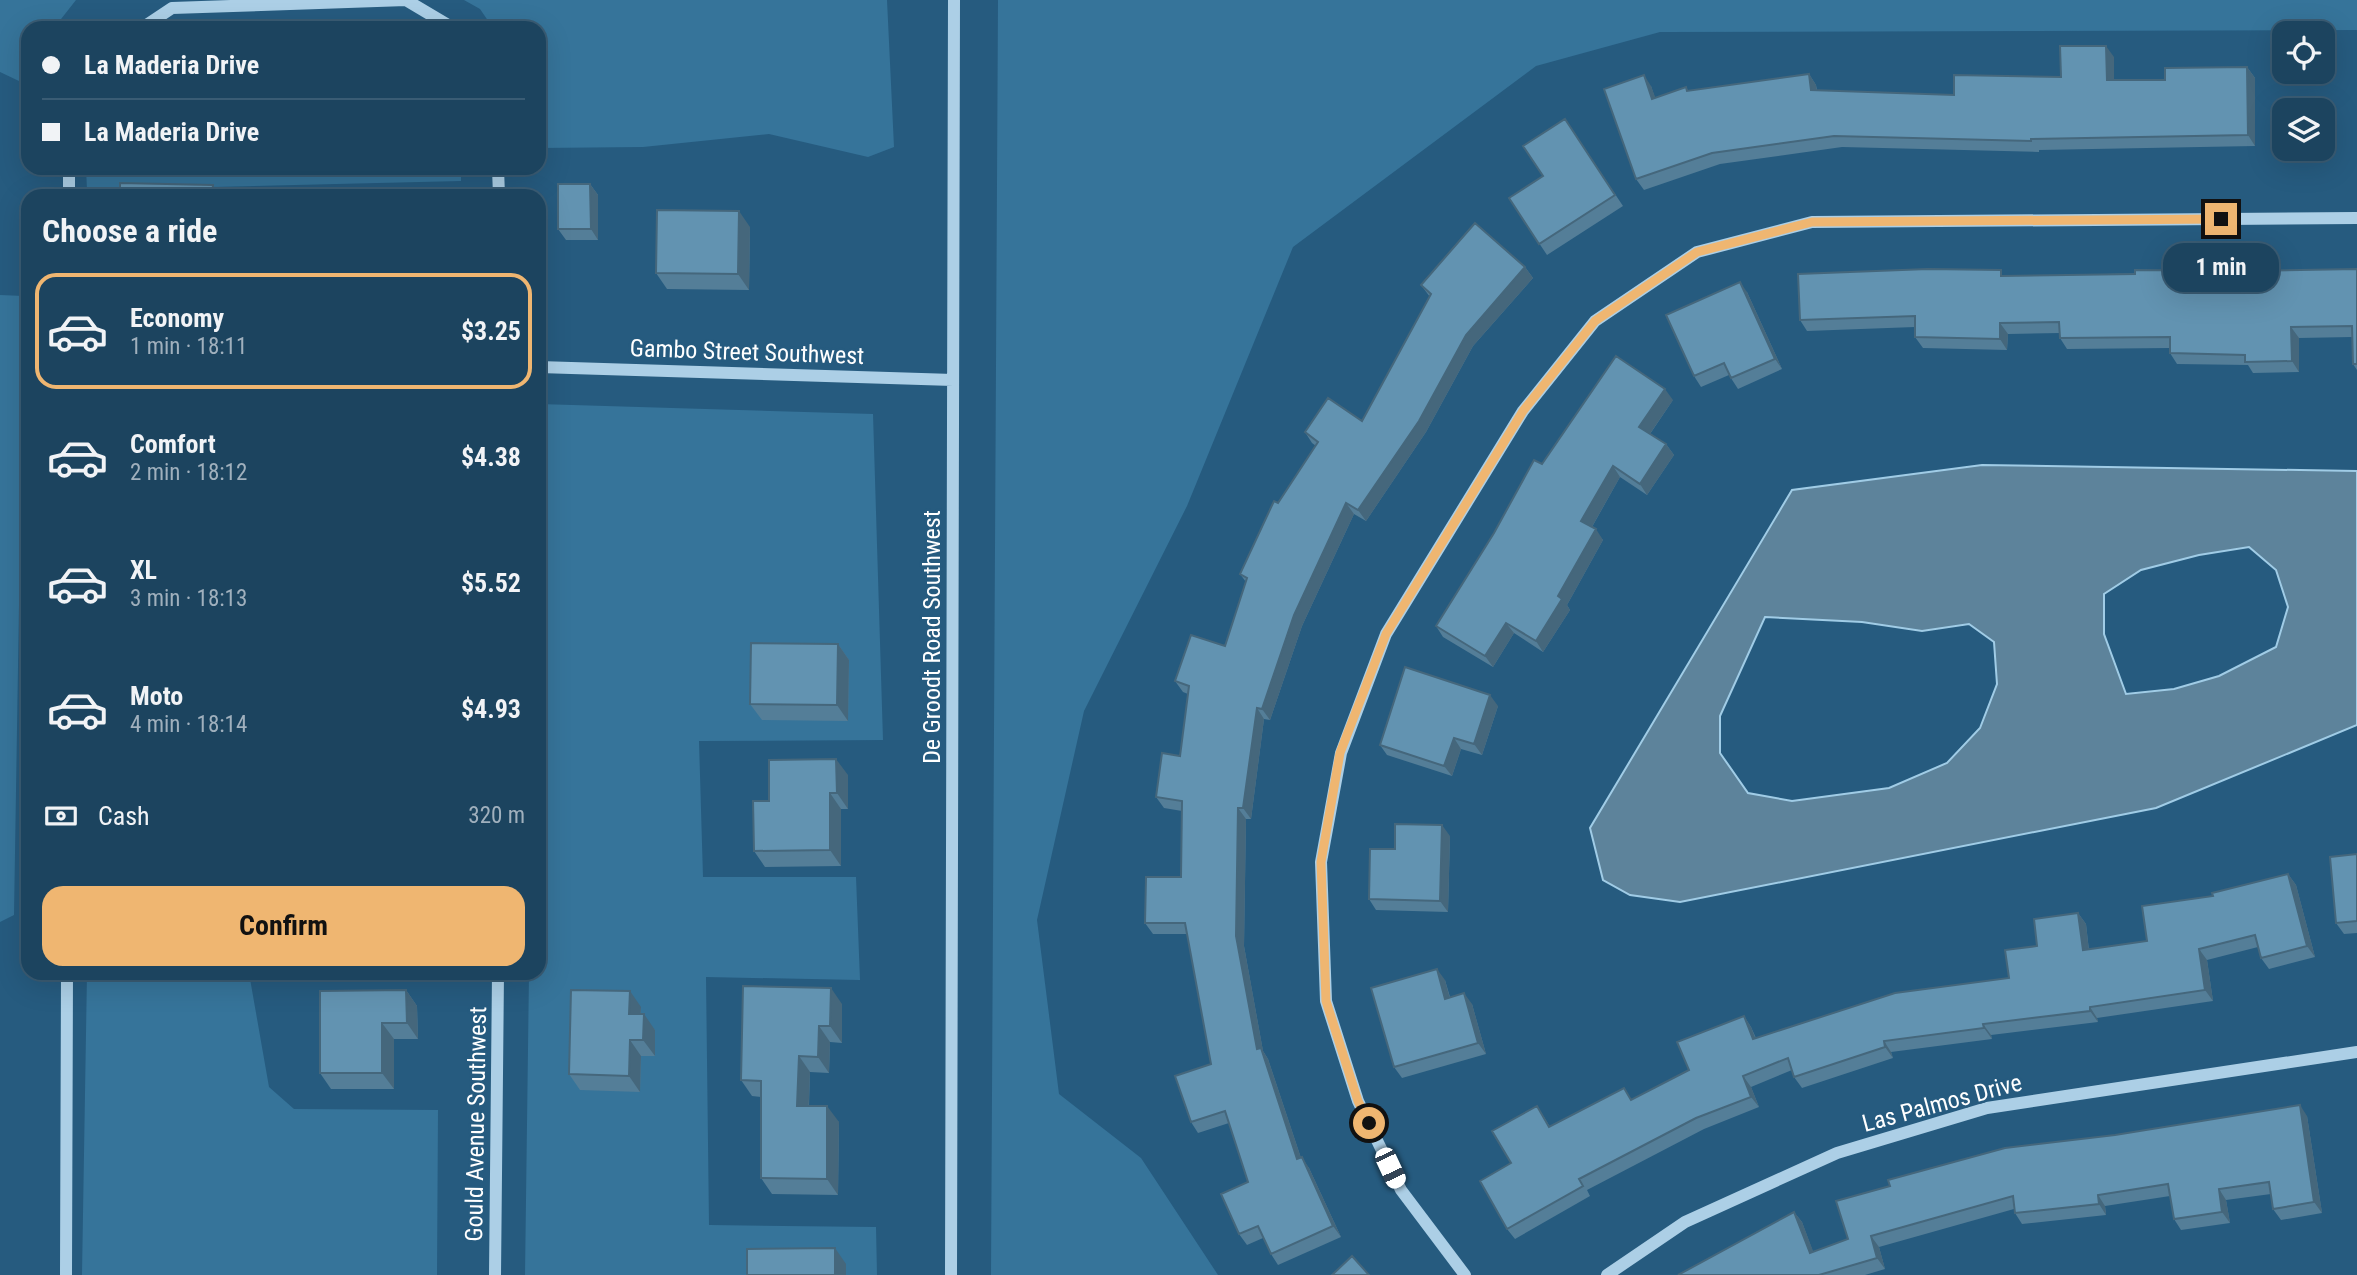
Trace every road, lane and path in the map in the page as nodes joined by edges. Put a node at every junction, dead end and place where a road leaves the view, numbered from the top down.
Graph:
1 (954, 0) edge
2 (152, 21) edge
3 (441, 21) edge
4 (2357, 218) edge
5 (546, 367) edge
6 (953, 380) junction
7 (66, 980) edge
8 (498, 980) edge
9 (2357, 1052) edge
10 (66, 1275) edge
11 (495, 1275) edge
12 (951, 1275) edge
13 (1465, 1275) edge
14 (1608, 1275) edge

1 - 6 street, De Groodt Road Southwest
2 - 3 street
4 - 13 street
5 - 6 street, Gambo Street Southwest
6 - 12 street, De Groodt Road Southwest
7 - 10 street
8 - 11 street, Gould Avenue Southwest
9 - 14 street, Las Palmos Drive

